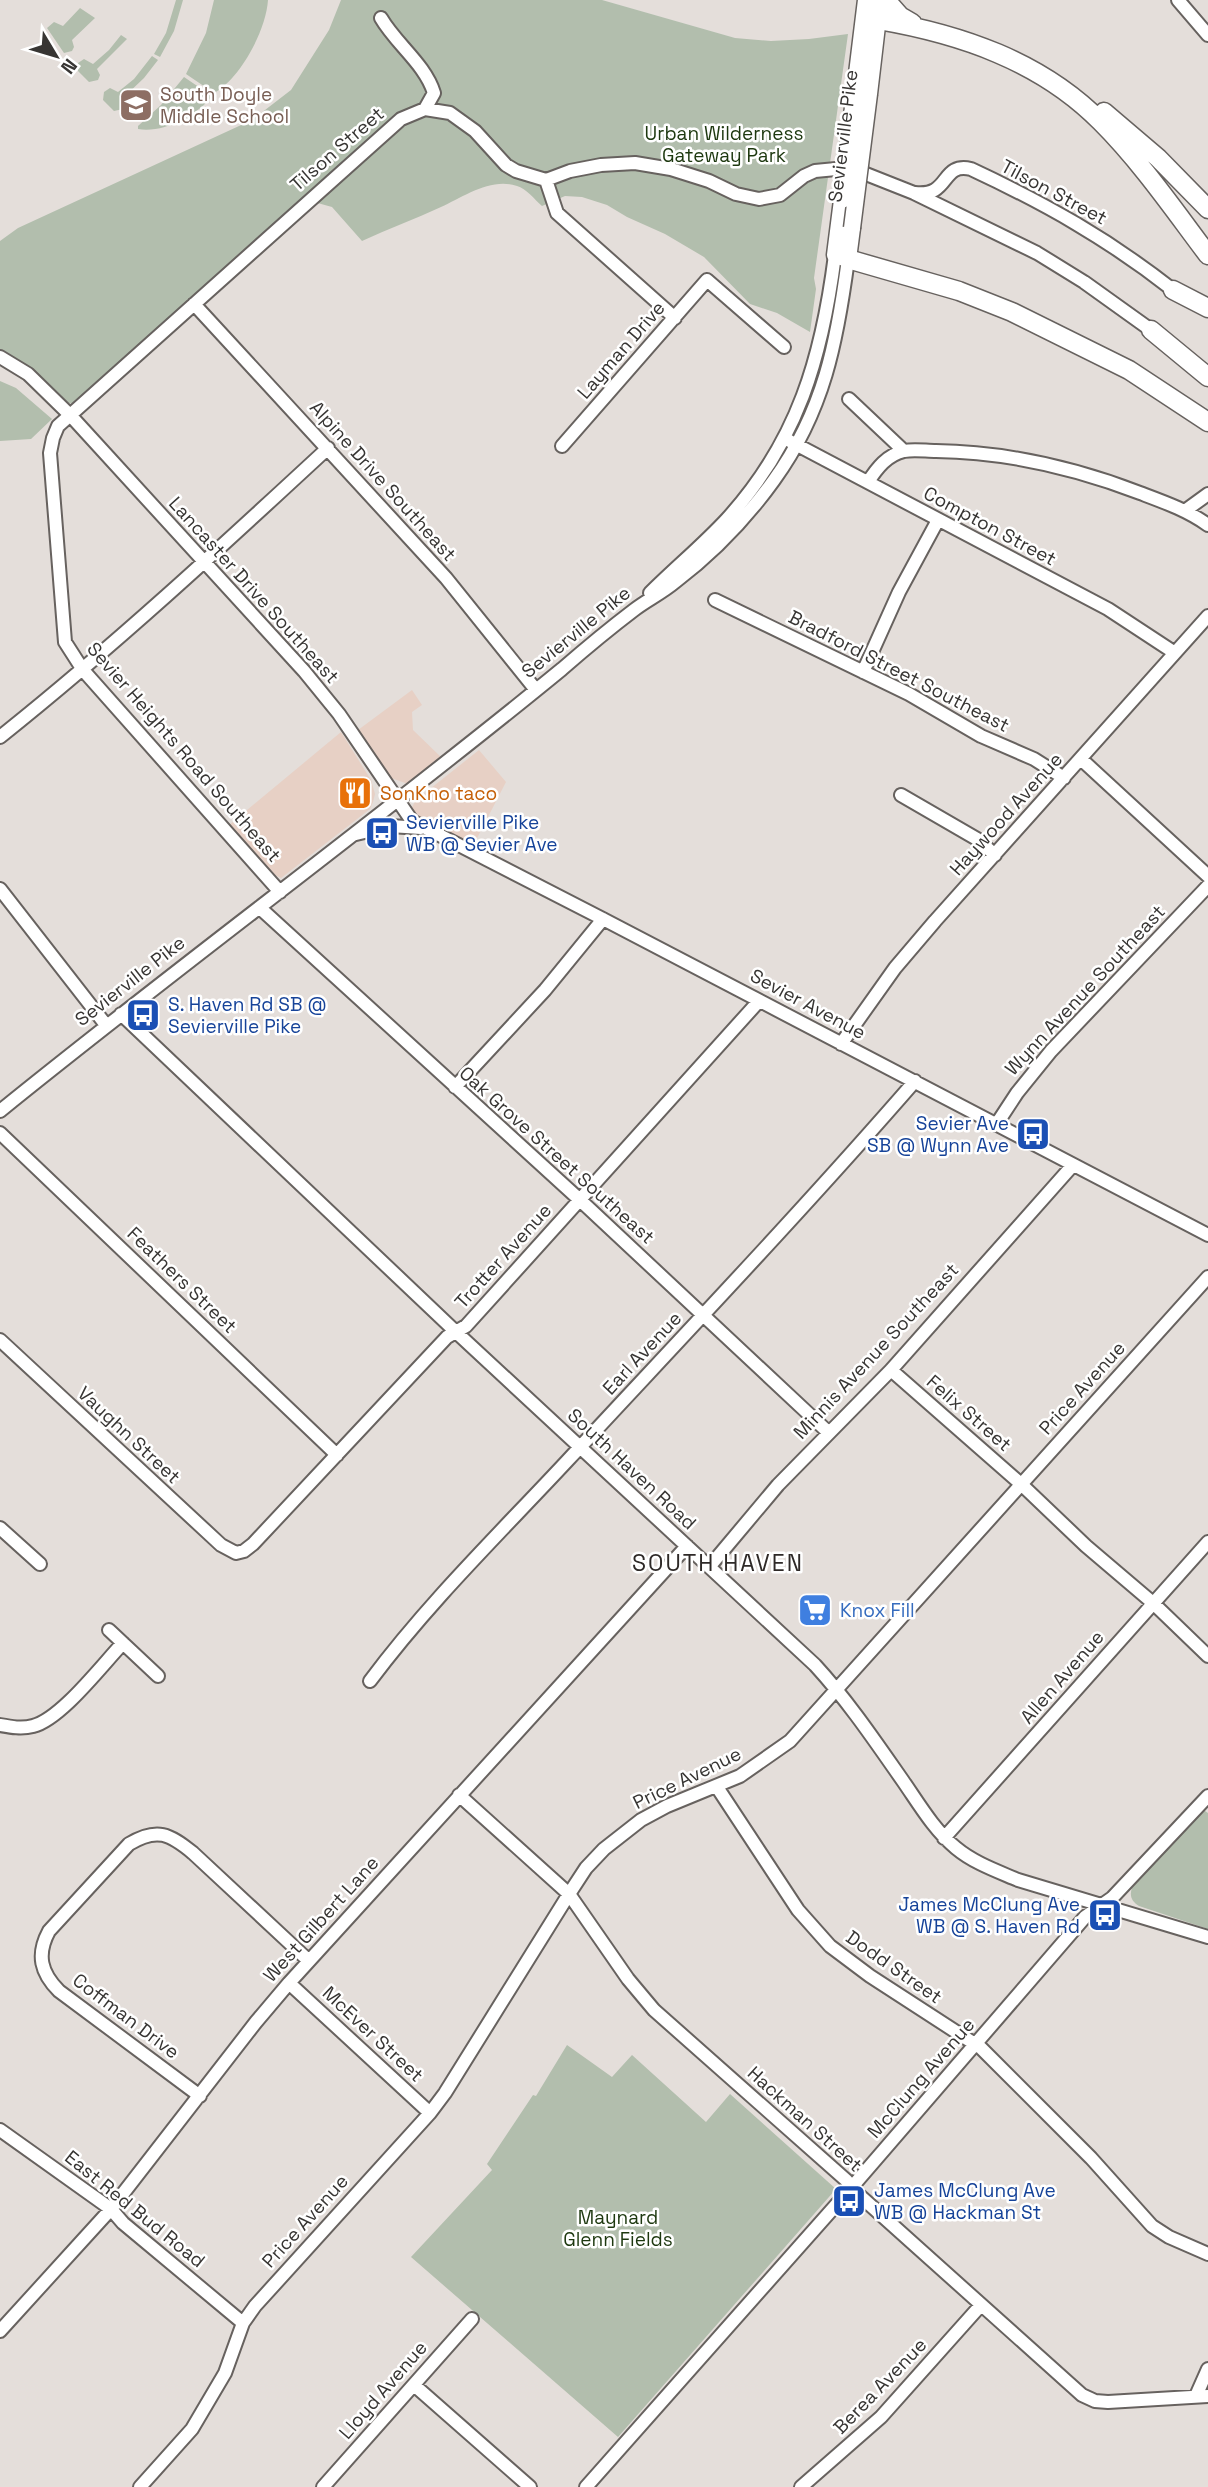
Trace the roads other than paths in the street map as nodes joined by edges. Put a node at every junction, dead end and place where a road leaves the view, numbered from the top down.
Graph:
1 (866, 0) edge
2 (880, 0) edge
3 (886, 0) edge
4 (1178, 0) edge
5 (381, 18) dead end
6 (871, 19) junction
7 (932, 31) junction
8 (1208, 35) edge
9 (1059, 86) junction
10 (862, 92) junction
11 (425, 109) junction
12 (546, 180) junction
13 (941, 187) junction
14 (914, 193) junction
15 (1208, 209) edge
16 (950, 210) junction
17 (1208, 255) edge
18 (841, 257) junction
19 (1173, 290) joint
20 (194, 304) junction
21 (1208, 308) edge
22 (675, 318) junction
23 (1151, 330) joint
24 (784, 347) dead end
25 (0, 357) edge
26 (1208, 377) edge
27 (849, 399) dead end
28 (71, 416) junction
29 (1208, 422) edge
30 (58, 426) joint
31 (784, 438) junction
32 (797, 445) junction
33 (562, 446) dead end
34 (328, 448) junction
35 (904, 451) junction
36 (869, 482) junction
37 (1208, 494) edge
38 (1186, 510) junction
39 (938, 520) junction
40 (1208, 524) edge
41 (204, 564) junction
42 (715, 600) dead end
43 (635, 609) junction
44 (1208, 616) edge
45 (1175, 653) junction
46 (83, 670) junction
47 (863, 672) junction
48 (536, 690) junction
49 (0, 737) edge
50 (1081, 759) junction
51 (1064, 778) junction
52 (901, 795) dead end
53 (398, 799) junction
54 (426, 828) junction
55 (353, 835) junction
56 (996, 855) junction
57 (1208, 876) edge
58 (1208, 886) edge
59 (0, 889) edge
60 (280, 892) junction
61 (260, 908) junction
62 (603, 919) junction
63 (759, 1001) junction
64 (121, 1014) junction
65 (106, 1025) junction
66 (841, 1044) junction
67 (915, 1081) junction
68 (454, 1087) junction
69 (0, 1111) edge
70 (996, 1125) junction
71 (0, 1133) edge
72 (1073, 1165) junction
73 (580, 1200) junction
74 (1208, 1235) edge
75 (1208, 1278) edge
76 (704, 1316) junction
77 (456, 1332) junction
78 (0, 1340) edge
79 (891, 1370) junction
80 (828, 1432) junction
81 (580, 1447) junction
82 (337, 1455) junction
83 (1021, 1485) junction
84 (0, 1528) edge
85 (1208, 1542) edge
86 (687, 1545) junction
87 (236, 1553) joint
88 (40, 1564) dead end
89 (710, 1566) junction
90 (1153, 1603) junction
91 (109, 1630) dead end
92 (123, 1643) junction
93 (1208, 1656) edge
94 (159, 1676) dead end
95 (370, 1681) dead end
96 (837, 1689) junction
97 (0, 1725) edge
98 (718, 1787) junction
99 (459, 1795) junction
100 (1208, 1796) edge
101 (944, 1838) junction
102 (569, 1894) junction
103 (1102, 1906) junction
104 (1208, 1937) edge
105 (309, 1961) junction
106 (289, 1983) junction
107 (976, 2044) junction
108 (200, 2096) junction
109 (430, 2113) junction
110 (0, 2130) edge
111 (852, 2187) junction
112 (111, 2209) junction
113 (1208, 2254) edge
114 (981, 2305) junction
115 (472, 2319) dead end
116 (243, 2323) junction
117 (0, 2331) edge
118 (1208, 2370) edge
119 (414, 2385) junction
120 (1202, 2396) edge
121 (140, 2487) edge
122 (323, 2487) edge
123 (530, 2487) edge
124 (586, 2487) edge
125 (800, 2487) edge

1 - 6 main road, Sevierville Pike
2 - 6 main road, Sevierville Pike
3 - 7 highway
4 - 8 street
5 - 11 street
6 - 7 highway
6 - 10 main road, Sevierville Pike
7 - 9 highway
9 - 15 highway
9 - 17 highway
10 - 18 main road, Sevierville Pike, bridge
10 - 18 main road, Sevierville Pike, bridge
11 - 12 street
11 - 20 street, Tilson Street
12 - 14 street
12 - 22 street
13 - 14 street, Tilson Street
13 - 16 street
13 - 19 street, Tilson Street
14 - 16 street
16 - 23 street
18 - 29 highway
18 - 31 street, Sevierville Pike
18 - 32 street, Sevierville Pike
19 - 21 highway
20 - 28 street, Tilson Street
20 - 34 street, Alpine Drive Southeast
22 - 24 street, Layman Drive
22 - 33 street, Layman Drive
23 - 26 highway
25 - 28 street, Lancaster Drive Southeast
27 - 35 street
28 - 30 street, Tilson Street
28 - 41 street, Lancaster Drive Southeast
30 - 46 street, Sevier Heights Road Southeast
31 - 32 street, Compton Street
31 - 43 street, Sevierville Pike
32 - 36 street, Compton Street
32 - 43 street, Sevierville Pike
34 - 41 street
34 - 48 street, Alpine Drive Southeast
35 - 36 street
35 - 38 street
36 - 39 street, Compton Street
37 - 38 street
38 - 40 street
39 - 45 street, Compton Street
39 - 47 street
41 - 46 street
41 - 53 street, Lancaster Drive Southeast
42 - 47 street, Bradford Street Southeast
43 - 48 street, Sevierville Pike
44 - 45 street, Haywood Avenue
45 - 50 street, Haywood Avenue
46 - 49 street
46 - 60 street, Sevier Heights Road Southeast
47 - 51 street, Bradford Street Southeast
48 - 53 street, Sevierville Pike
50 - 51 street, Haywood Avenue
50 - 57 street
51 - 56 street, Haywood Avenue
52 - 56 street
53 - 54 street, Sevier Avenue
53 - 55 street, Sevierville Pike
54 - 55 street
54 - 62 street, Sevier Avenue
55 - 60 street, Sevierville Pike
56 - 66 street, Haywood Avenue
58 - 70 street, Wynn Avenue Southeast
59 - 65 street
60 - 61 street, Sevierville Pike
61 - 64 street, Sevierville Pike
61 - 68 street, Oak Grove Street Southeast
62 - 63 street, Sevier Avenue
62 - 68 street
63 - 66 street, Sevier Avenue
63 - 73 street, Trotter Avenue
64 - 65 street, Sevierville Pike
64 - 77 street, South Haven Road
65 - 69 street, Sevierville Pike
66 - 67 street, Sevier Avenue
67 - 70 street, Sevier Avenue
67 - 76 street, Earl Avenue
68 - 73 street, Oak Grove Street Southeast
70 - 72 street, Sevier Avenue
71 - 82 street, Feathers Street
72 - 74 street, Sevier Avenue
72 - 79 street, Minnis Avenue Southeast
73 - 76 street, Oak Grove Street Southeast
73 - 77 street, Trotter Avenue
75 - 83 street, Price Avenue
76 - 80 street, Oak Grove Street Southeast
76 - 81 street, Earl Avenue
77 - 81 street, South Haven Road
77 - 82 street, Trotter Avenue
78 - 87 street, Vaughn Street
79 - 80 street, Minnis Avenue Southeast
79 - 83 street, Felix Street
80 - 89 street, Minnis Avenue Southeast
81 - 86 street, South Haven Road
81 - 95 street, Earl Avenue
82 - 87 street, Trotter Avenue
83 - 90 street, Felix Street
83 - 96 street, Price Avenue
84 - 88 street
85 - 90 street, Allen Avenue
86 - 89 street, South Haven Road
86 - 99 street, West Gilbert Lane
89 - 96 street, South Haven Road
90 - 93 street, Felix Street
90 - 101 street, Allen Avenue
91 - 92 street
92 - 94 street
92 - 97 street
96 - 98 street, Price Avenue
96 - 101 street, South Haven Road
98 - 102 street, Price Avenue
98 - 107 street, Dodd Street
99 - 102 street, Hackman Street
99 - 105 street, West Gilbert Lane
100 - 103 street, McClung Avenue
101 - 103 street, South Haven Road
102 - 109 street, Price Avenue
102 - 111 street, Hackman Street
103 - 104 street, South Haven Road
103 - 107 street, McClung Avenue
105 - 106 street, West Gilbert Lane
105 - 108 street, Coffman Drive
106 - 108 street, West Gilbert Lane
106 - 109 street, McEver Street
107 - 111 street, McClung Avenue
107 - 113 street, Dodd Street
108 - 112 street, West Gilbert Lane
109 - 116 street, Price Avenue
110 - 112 street, East Red Bud Road
111 - 114 street, Hackman Street
111 - 124 street, McClung Avenue
112 - 116 street, East Red Bud Road
112 - 117 street, West Gilbert Lane
114 - 120 street, Hackman Street
114 - 125 street, Berea Avenue
115 - 119 street, Lloyd Avenue
116 - 121 street, Price Avenue
118 - 120 street
119 - 122 street, Lloyd Avenue
119 - 123 street

